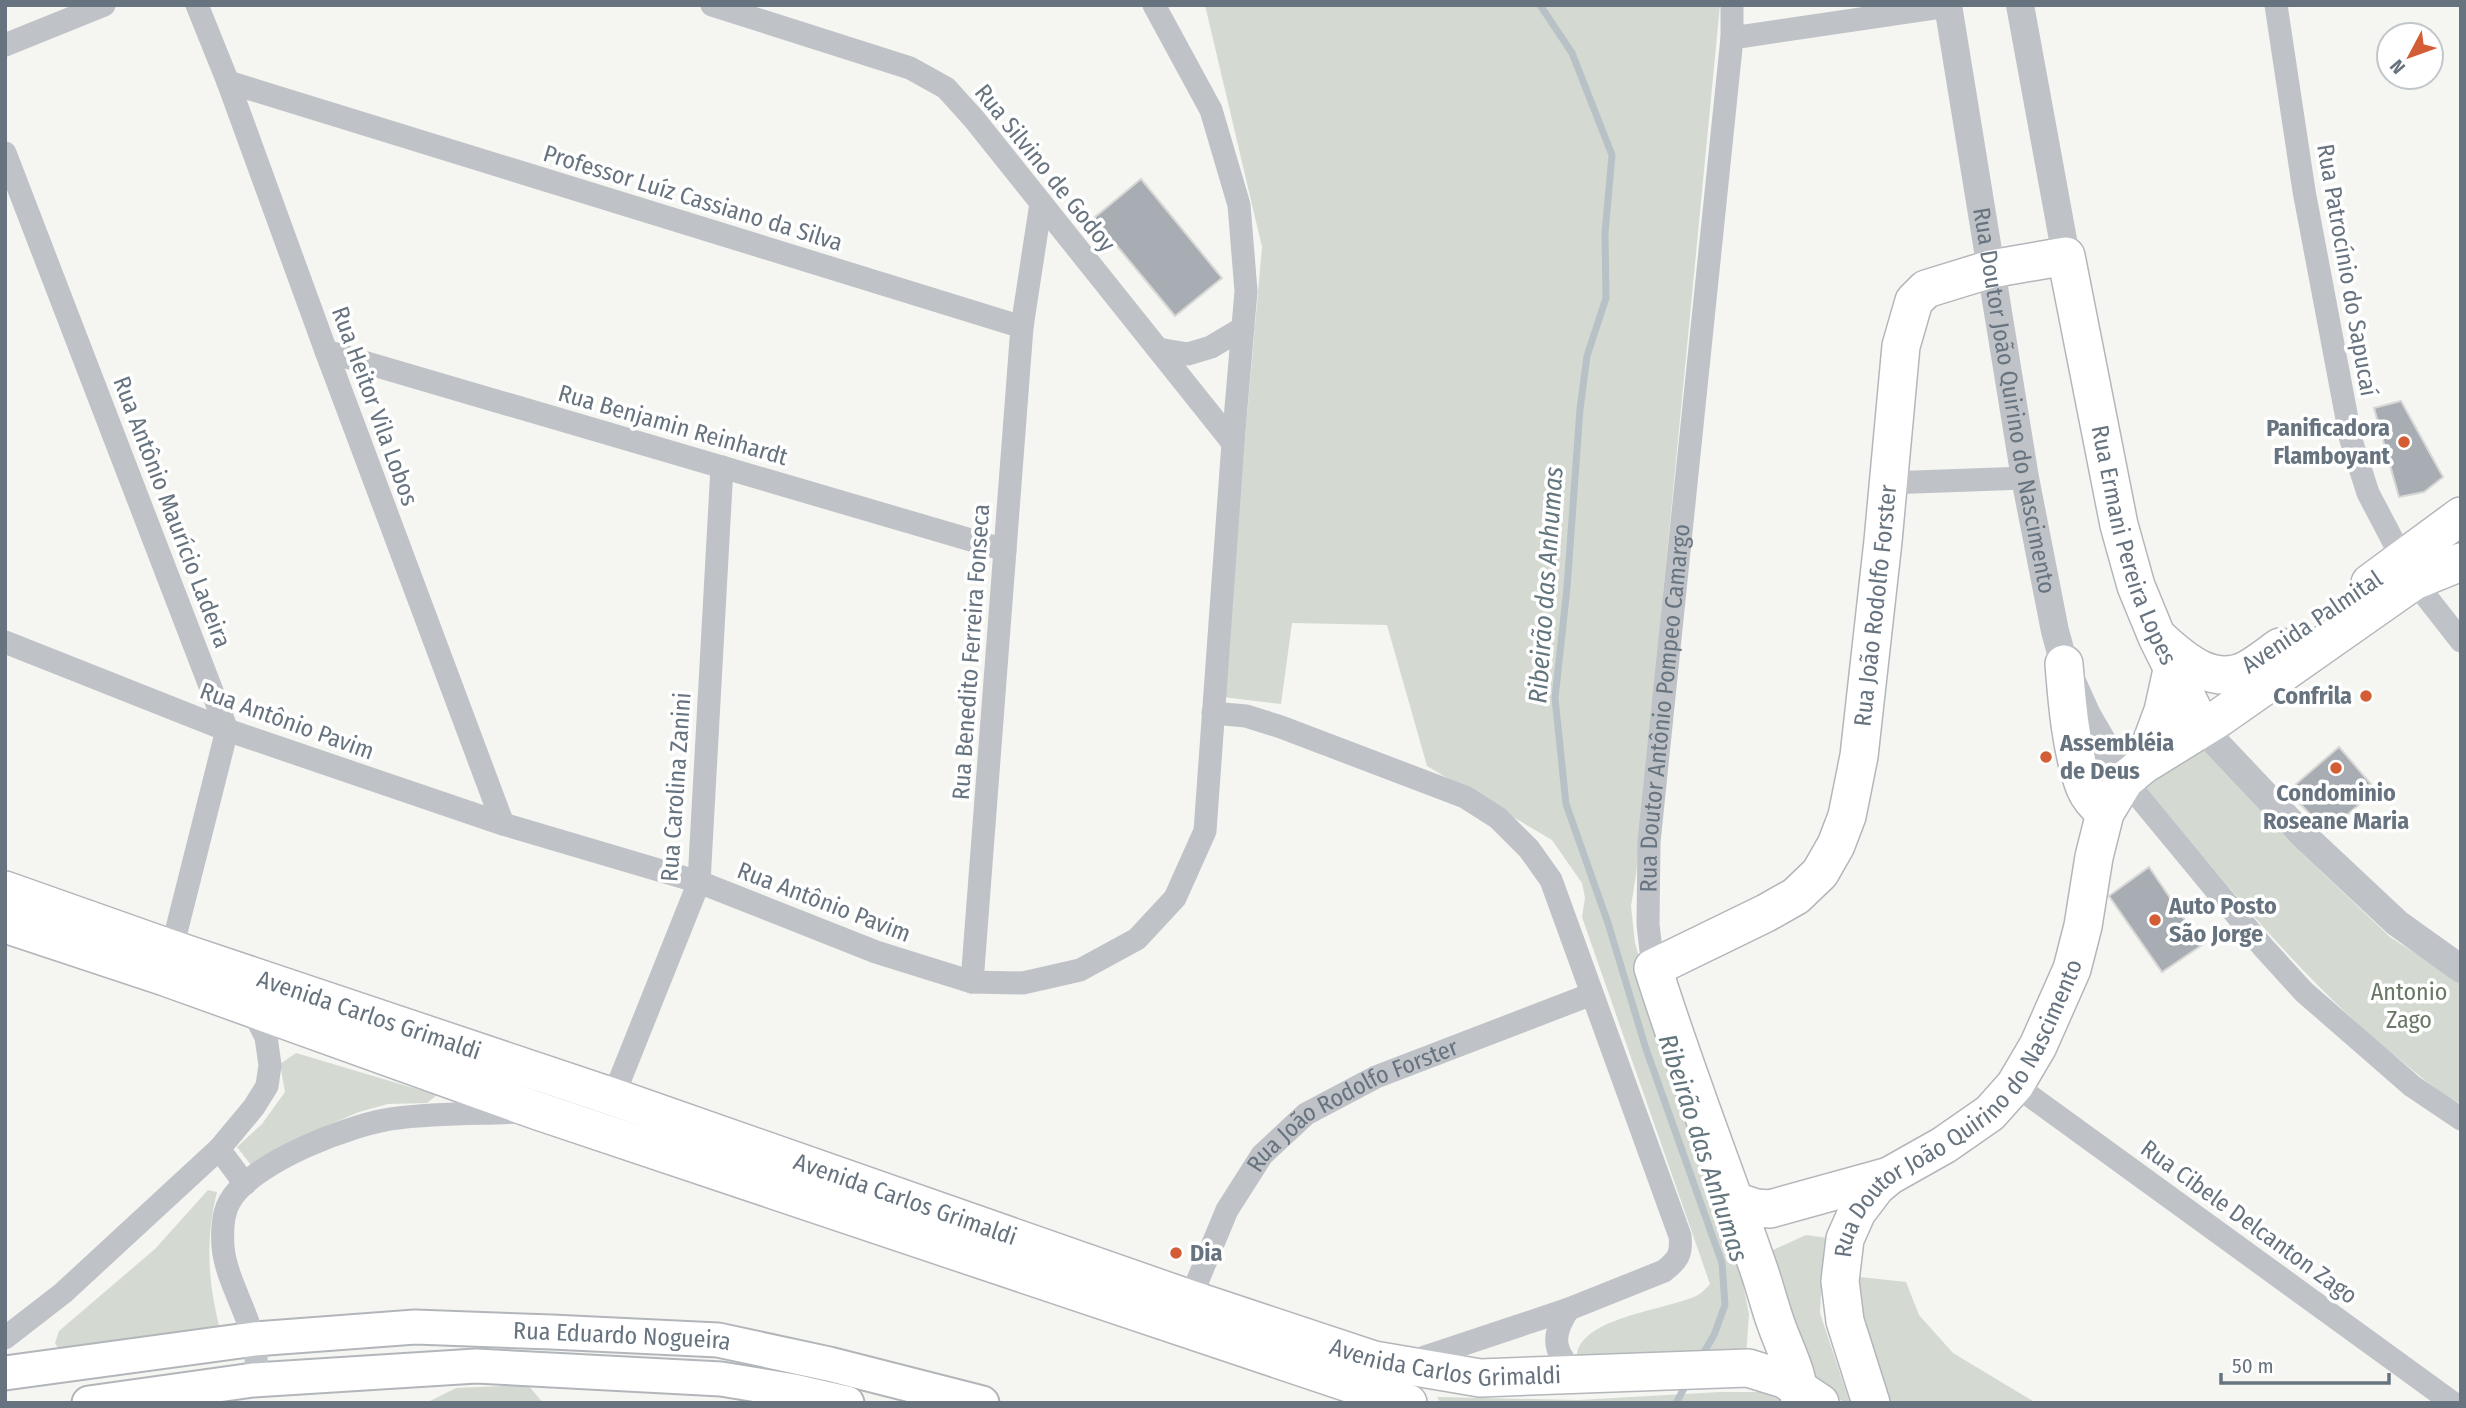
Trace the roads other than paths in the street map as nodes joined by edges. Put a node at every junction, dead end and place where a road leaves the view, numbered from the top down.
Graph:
1 (104, 5) edge
2 (197, 5) edge
3 (712, 5) edge
4 (1154, 5) edge
5 (1732, 5) edge
6 (2020, 5) edge
7 (2276, 5) edge
8 (1948, 6) edge
9 (1732, 38) junction
10 (5, 46) edge
11 (229, 82) junction
12 (5, 153) edge
13 (1041, 203) junction
14 (2066, 256) junction
15 (1991, 270) junction
16 (1022, 327) junction
17 (1243, 328) junction
18 (1158, 349) junction
19 (326, 351) junction
20 (1233, 443) junction
21 (722, 467) junction
22 (2025, 478) junction
23 (1888, 483) junction
24 (2461, 516) edge
25 (1005, 551) junction
26 (2461, 562) edge
27 (2408, 570) junction
28 (2461, 641) edge
29 (5, 642) edge
30 (2165, 653) junction
31 (2064, 664) junction
32 (1213, 713) junction
33 (2202, 728) junction
34 (228, 730) junction
35 (2134, 772) junction
36 (2105, 813) junction
37 (503, 824) junction
38 (699, 882) junction
39 (5, 890) edge
40 (5, 924) edge
41 (168, 963) junction
42 (1653, 968) junction
43 (2461, 969) edge
44 (972, 982) junction
45 (1592, 994) junction
46 (252, 1010) junction
47 (2015, 1084) junction
48 (613, 1097) junction
49 (538, 1111) junction
50 (2461, 1119) edge
51 (219, 1149) junction
52 (1889, 1176) junction
53 (245, 1184) junction
54 (1732, 1200) junction
55 (1190, 1299) junction
56 (1569, 1309) junction
57 (5, 1338) edge
58 (254, 1339) junction
59 (1402, 1365) junction
60 (5, 1373) edge
61 (1578, 1375) junction
62 (253, 1380) junction
63 (1807, 1398) edge
64 (89, 1403) edge
65 (847, 1403) edge
66 (982, 1403) edge
67 (1408, 1403) edge
68 (1871, 1403) edge
69 (2453, 1403) edge

1 - 10 street
2 - 11 street, Rua Heitor Vila Lobos
3 - 13 street, Rua Silvino de Godoy
4 - 17 street, Rua Antônio Pavim
5 - 9 street, Rua Doutor Antônio Pompeo Camargo
6 - 14 street, Rua Ermani Pereira Lopes
7 - 27 street, Rua Patrocínio do Sapucaí
8 - 9 street
8 - 15 street, Rua Doutor João Quirino do Nascimento
9 - 42 street, Rua Doutor Antônio Pompeo Camargo
11 - 16 street, Professor Luíz Cassiano da Silva
11 - 19 street, Rua Heitor Vila Lobos
12 - 34 street, Rua Antônio Maurício Ladeira
13 - 16 street
13 - 18 street, Rua Silvino de Godoy
14 - 15 main road, Rua João Rodolfo Forster
14 - 30 main road, Rua Ermani Pereira Lopes
15 - 22 street, Rua Doutor João Quirino do Nascimento
15 - 23 main road, Rua João Rodolfo Forster
16 - 25 street, Rua Benedito Ferreira Fonseca
17 - 18 street
17 - 20 street, Rua Antônio Pavim
18 - 20 street, Rua Silvino de Godoy
19 - 21 street, Rua Benjamin Reinhardt
19 - 37 street, Rua Heitor Vila Lobos
20 - 32 street, Rua Antônio Pavim
21 - 25 street, Rua Benjamin Reinhardt
21 - 38 street, Rua Carolina Zanini
22 - 23 street
22 - 31 street, Rua Doutor João Quirino do Nascimento
23 - 42 main road, Rua João Rodolfo Forster
24 - 27 main road, Avenida Palmital
25 - 44 street, Rua Benedito Ferreira Fonseca
26 - 27 main road, Avenida Palmital
27 - 28 street, Rua Patrocínio do Sapucaí
27 - 30 main road, Avenida Palmital
27 - 33 main road, Avenida Palmital
29 - 34 street, Rua Antônio Pavim
30 - 33 main road, Rua Ermani Pereira Lopes
30 - 35 main road, Rua Doutor João Quirino do Nascimento
31 - 35 street, Rua Doutor João Quirino do Nascimento
31 - 36 main road
32 - 44 street, Rua Antônio Pavim
32 - 45 street
33 - 35 main road, Avenida Palmital
33 - 43 street, Rua Ermani Pereira Lopes
34 - 37 street, Rua Antônio Pavim
34 - 41 street
35 - 36 main road, Rua Doutor João Quirino do Nascimento
35 - 50 street
36 - 47 main road, Rua Doutor João Quirino do Nascimento
37 - 38 street, Rua Antônio Pavim
38 - 44 street, Rua Antônio Pavim
38 - 48 street, Rua Carolina Zanini
39 - 41 main road, Avenida Carlos Grimaldi
40 - 41 main road, Avenida Carlos Grimaldi
41 - 46 main road, Avenida Carlos Grimaldi
41 - 48 main road, Avenida Carlos Grimaldi
42 - 54 main road, Rua Doutor Antônio Pompeo Camargo
45 - 55 street, Rua João Rodolfo Forster
45 - 56 street
46 - 49 main road, Avenida Carlos Grimaldi
46 - 51 street
47 - 52 main road, Rua Doutor João Quirino do Nascimento
47 - 69 street, Rua Cibele Delcanton Zago
48 - 55 main road, Avenida Carlos Grimaldi
49 - 53 street
49 - 67 main road, Avenida Carlos Grimaldi
51 - 53 street
51 - 57 street
52 - 54 main road
52 - 68 main road, Rua Doutor João Quirino do Nascimento
53 - 58 street
54 - 63 main road, Rua Doutor Antônio Pompeo Camargo
55 - 59 main road, Avenida Carlos Grimaldi
56 - 59 street
56 - 61 street
58 - 60 main road, Rua Eduardo Nogueira
58 - 62 street
58 - 66 main road, Rua Eduardo Nogueira
59 - 61 main road, Avenida Carlos Grimaldi
61 - 63 main road, Avenida Carlos Grimaldi
62 - 64 main road, Rua Eduardo Nogueira
62 - 65 main road, Rua Eduardo Nogueira

